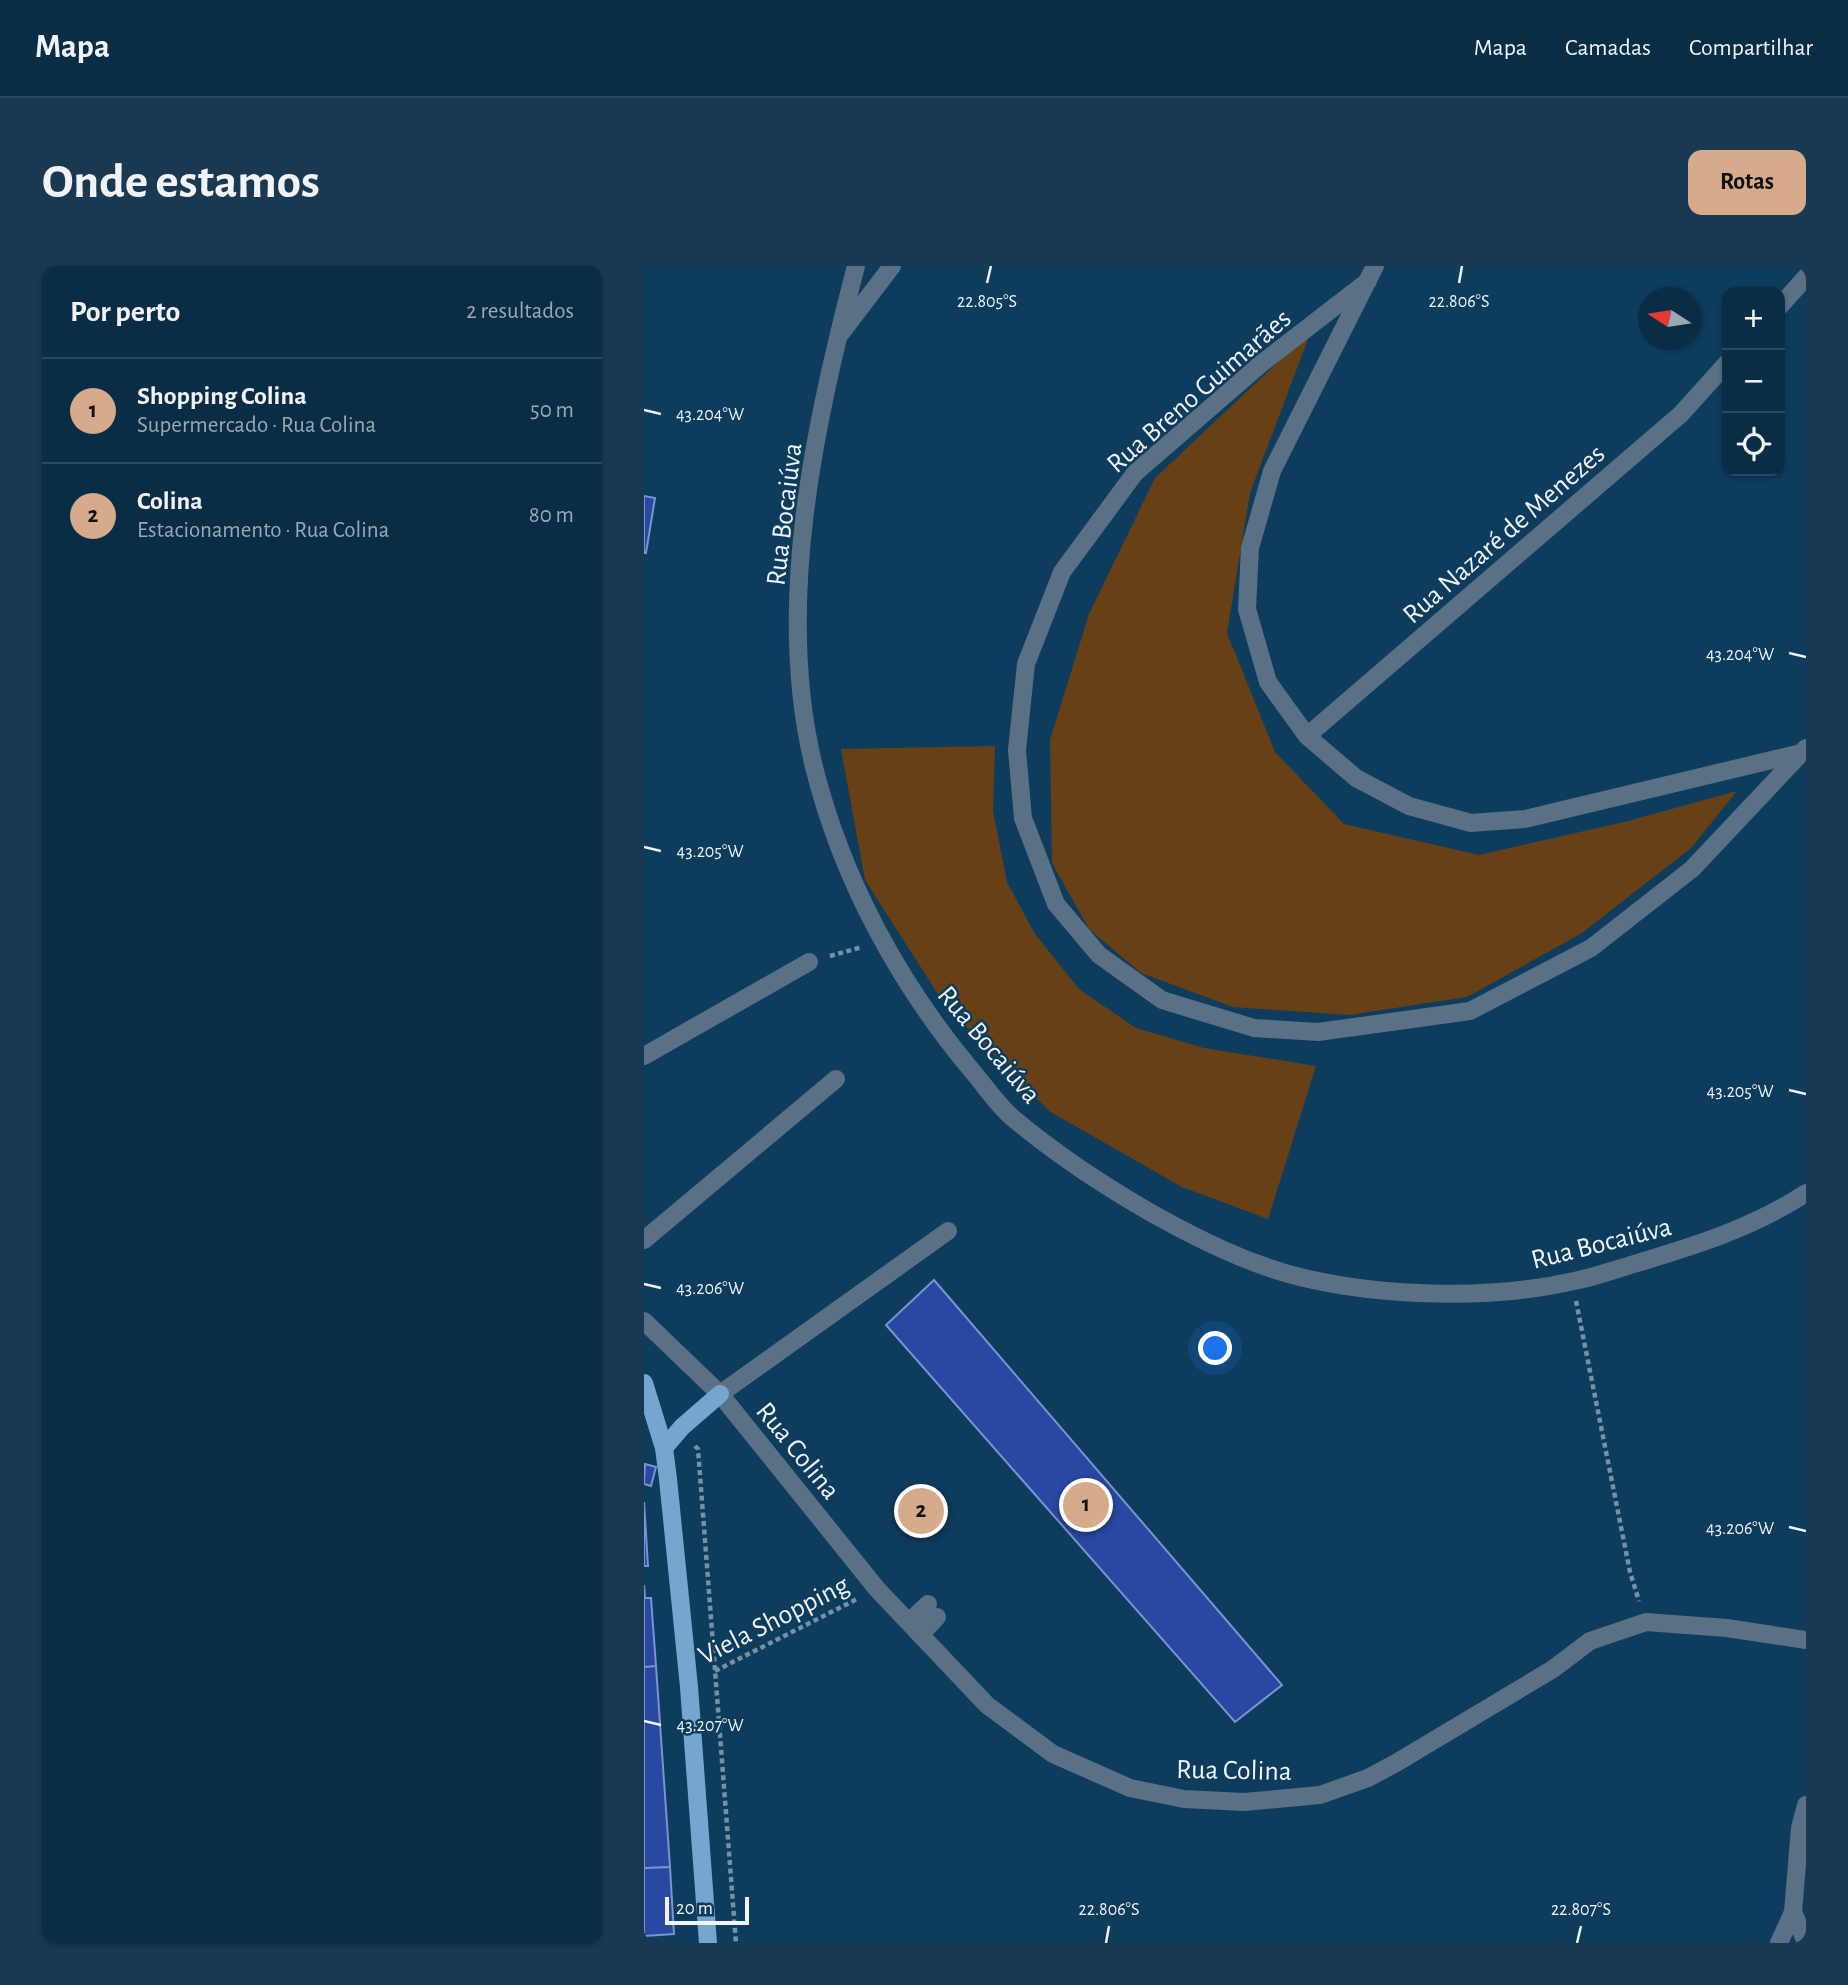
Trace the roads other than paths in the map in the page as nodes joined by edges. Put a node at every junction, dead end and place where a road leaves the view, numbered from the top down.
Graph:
1 (856, 266) edge
2 (892, 266) edge
3 (1372, 274) edge
4 (1806, 277) edge
5 (1785, 300) edge
6 (837, 339) junction
7 (1722, 369) edge
8 (1307, 736) junction
9 (1804, 751) edge
10 (809, 962) road end
11 (644, 1056) edge
12 (836, 1079) dead end
13 (1806, 1193) edge
14 (948, 1231) dead end
15 (644, 1240) edge
16 (644, 1321) edge
17 (644, 1382) edge
18 (720, 1394) junction
19 (664, 1448) junction
20 (932, 1611) dead end
21 (916, 1628) junction
22 (1806, 1640) edge
23 (1806, 1805) edge
24 (1793, 1912) junction
25 (1806, 1941) edge
26 (708, 1943) edge
27 (1779, 1943) edge

1 - 6 street, Rua Bocaiúva
2 - 6 street
3 - 8 street
3 - 9 street, Rua Breno Guimarães
4 - 5 street
6 - 13 street, Rua Bocaiúva
7 - 8 street, Rua Nazaré de Menezes
8 - 9 street
10 - 11 street
12 - 15 street
14 - 18 street
16 - 18 street, Rua Colina
17 - 19 main road
18 - 19 main road
18 - 21 street, Rua Colina
19 - 26 main road
20 - 21 street
21 - 22 street, Rua Colina
23 - 24 street
24 - 25 street
24 - 27 street

